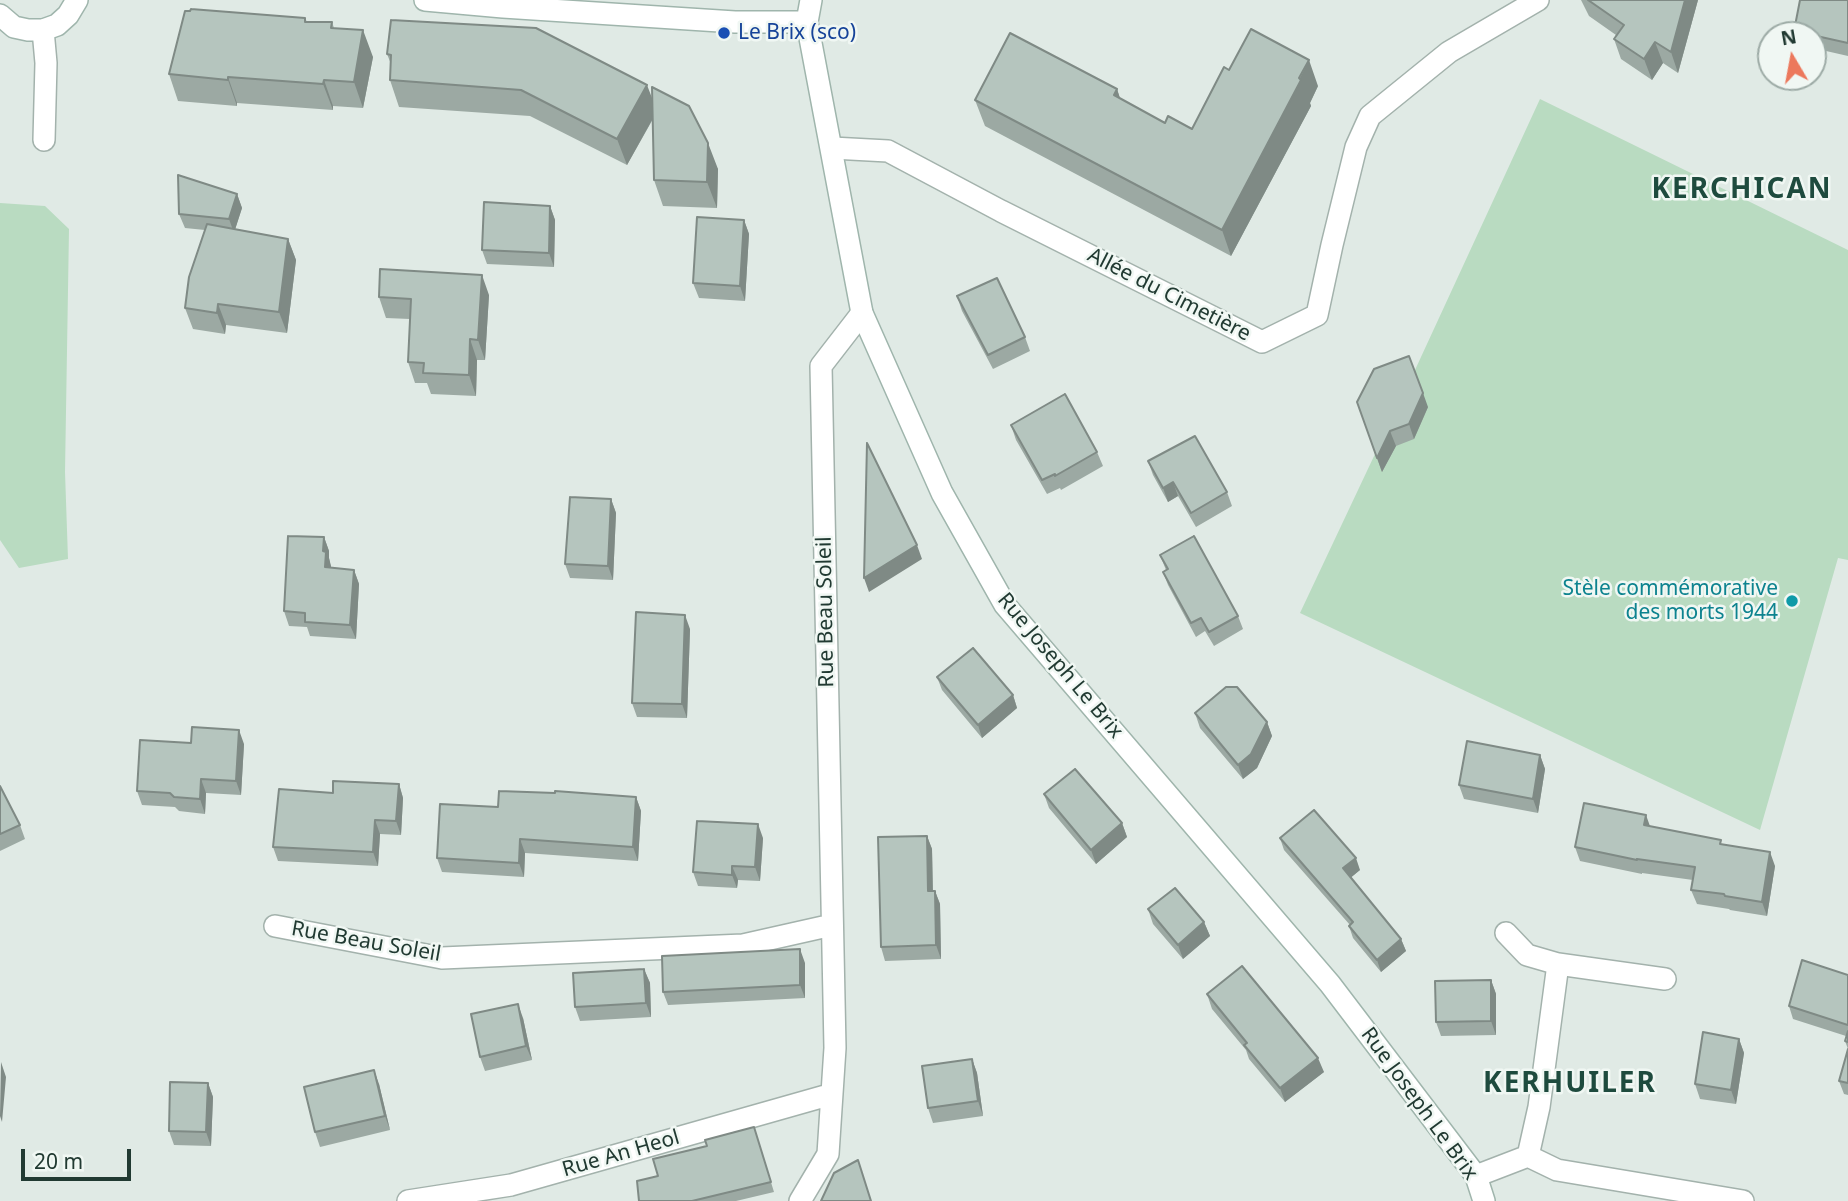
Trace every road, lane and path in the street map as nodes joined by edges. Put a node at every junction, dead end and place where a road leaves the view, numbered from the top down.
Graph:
1 (425, 0) edge
2 (811, 0) edge
3 (1538, 0) edge
4 (78, 1) edge
5 (0, 15) edge
6 (807, 22) junction
7 (43, 30) junction
8 (44, 141) dead end
9 (832, 148) junction
10 (862, 313) junction
11 (832, 925) junction
12 (275, 926) dead end
13 (1506, 933) dead end
14 (1558, 964) junction
15 (1665, 979) dead end
16 (832, 1094) junction
17 (1528, 1156) junction
18 (1476, 1176) junction
19 (408, 1201) edge
20 (800, 1201) edge
21 (1484, 1201) edge
22 (1743, 1201) edge

1 - 6 street
2 - 6 street, Rue Joseph Le Brix
3 - 9 street, Allée du Cimetière
4 - 7 street
5 - 7 street
6 - 9 street, Rue Joseph Le Brix
7 - 8 street
9 - 10 street, Rue Joseph Le Brix
10 - 11 street, Rue Beau Soleil
10 - 18 street, Rue Joseph Le Brix
11 - 12 street, Rue Beau Soleil
11 - 16 street, Rue Beau Soleil
13 - 14 street
14 - 15 street
14 - 17 street
16 - 19 street, Rue An Heol
16 - 20 street, Rue Beau Soleil
17 - 18 street
17 - 22 street
18 - 21 street, Rue Joseph Le Brix

